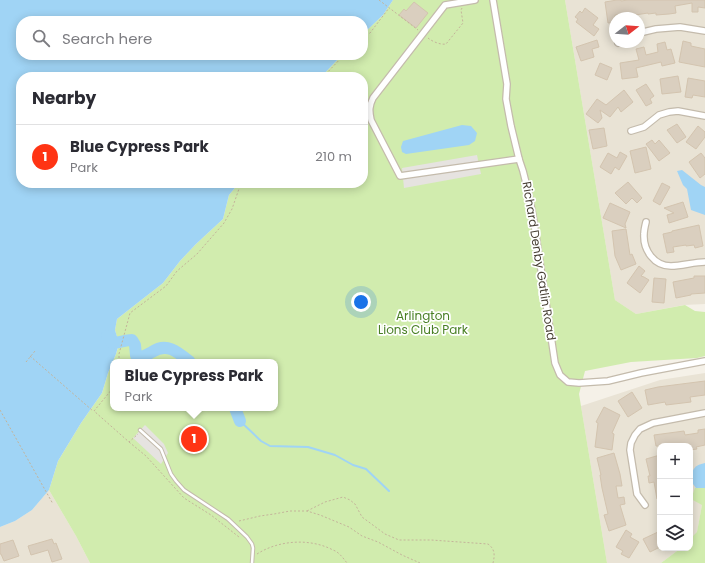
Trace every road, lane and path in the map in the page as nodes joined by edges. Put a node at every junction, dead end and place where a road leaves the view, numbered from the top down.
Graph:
1 (379, 0) edge
2 (475, 0) edge
3 (493, 0) edge
4 (705, 31) edge
5 (645, 32) edge
6 (368, 34) edge
7 (339, 60) edge
8 (328, 72) edge
9 (705, 116) edge
10 (631, 131) dead end
11 (519, 159) junction
12 (239, 188) edge
13 (646, 222) dead end
14 (705, 262) edge
15 (35, 350) dead end
16 (30, 356) junction
17 (119, 359) edge
18 (705, 361) edge
19 (26, 362) dead end
20 (110, 392) edge
21 (0, 410) edge
22 (94, 411) junction
23 (705, 413) edge
24 (140, 430) joint
25 (53, 504) dead end
26 (645, 505) dead end
27 (307, 511) junction
28 (232, 523) junction
29 (226, 527) dead end
30 (252, 562) edge
31 (347, 563) edge
32 (420, 563) edge
33 (493, 563) edge

1 - 6 path
2 - 11 street
3 - 11 street, Richard Denby Gatlin Road
4 - 5 street
7 - 8 path
9 - 10 street
11 - 18 street, Richard Denby Gatlin Road
12 - 17 path
13 - 14 street
15 - 16 path
16 - 19 path
16 - 22 path
20 - 22 path
21 - 25 path
22 - 24 path
23 - 26 street
24 - 28 lane
27 - 28 path
27 - 32 path
27 - 33 path
28 - 29 path
28 - 30 lane
30 - 31 path

